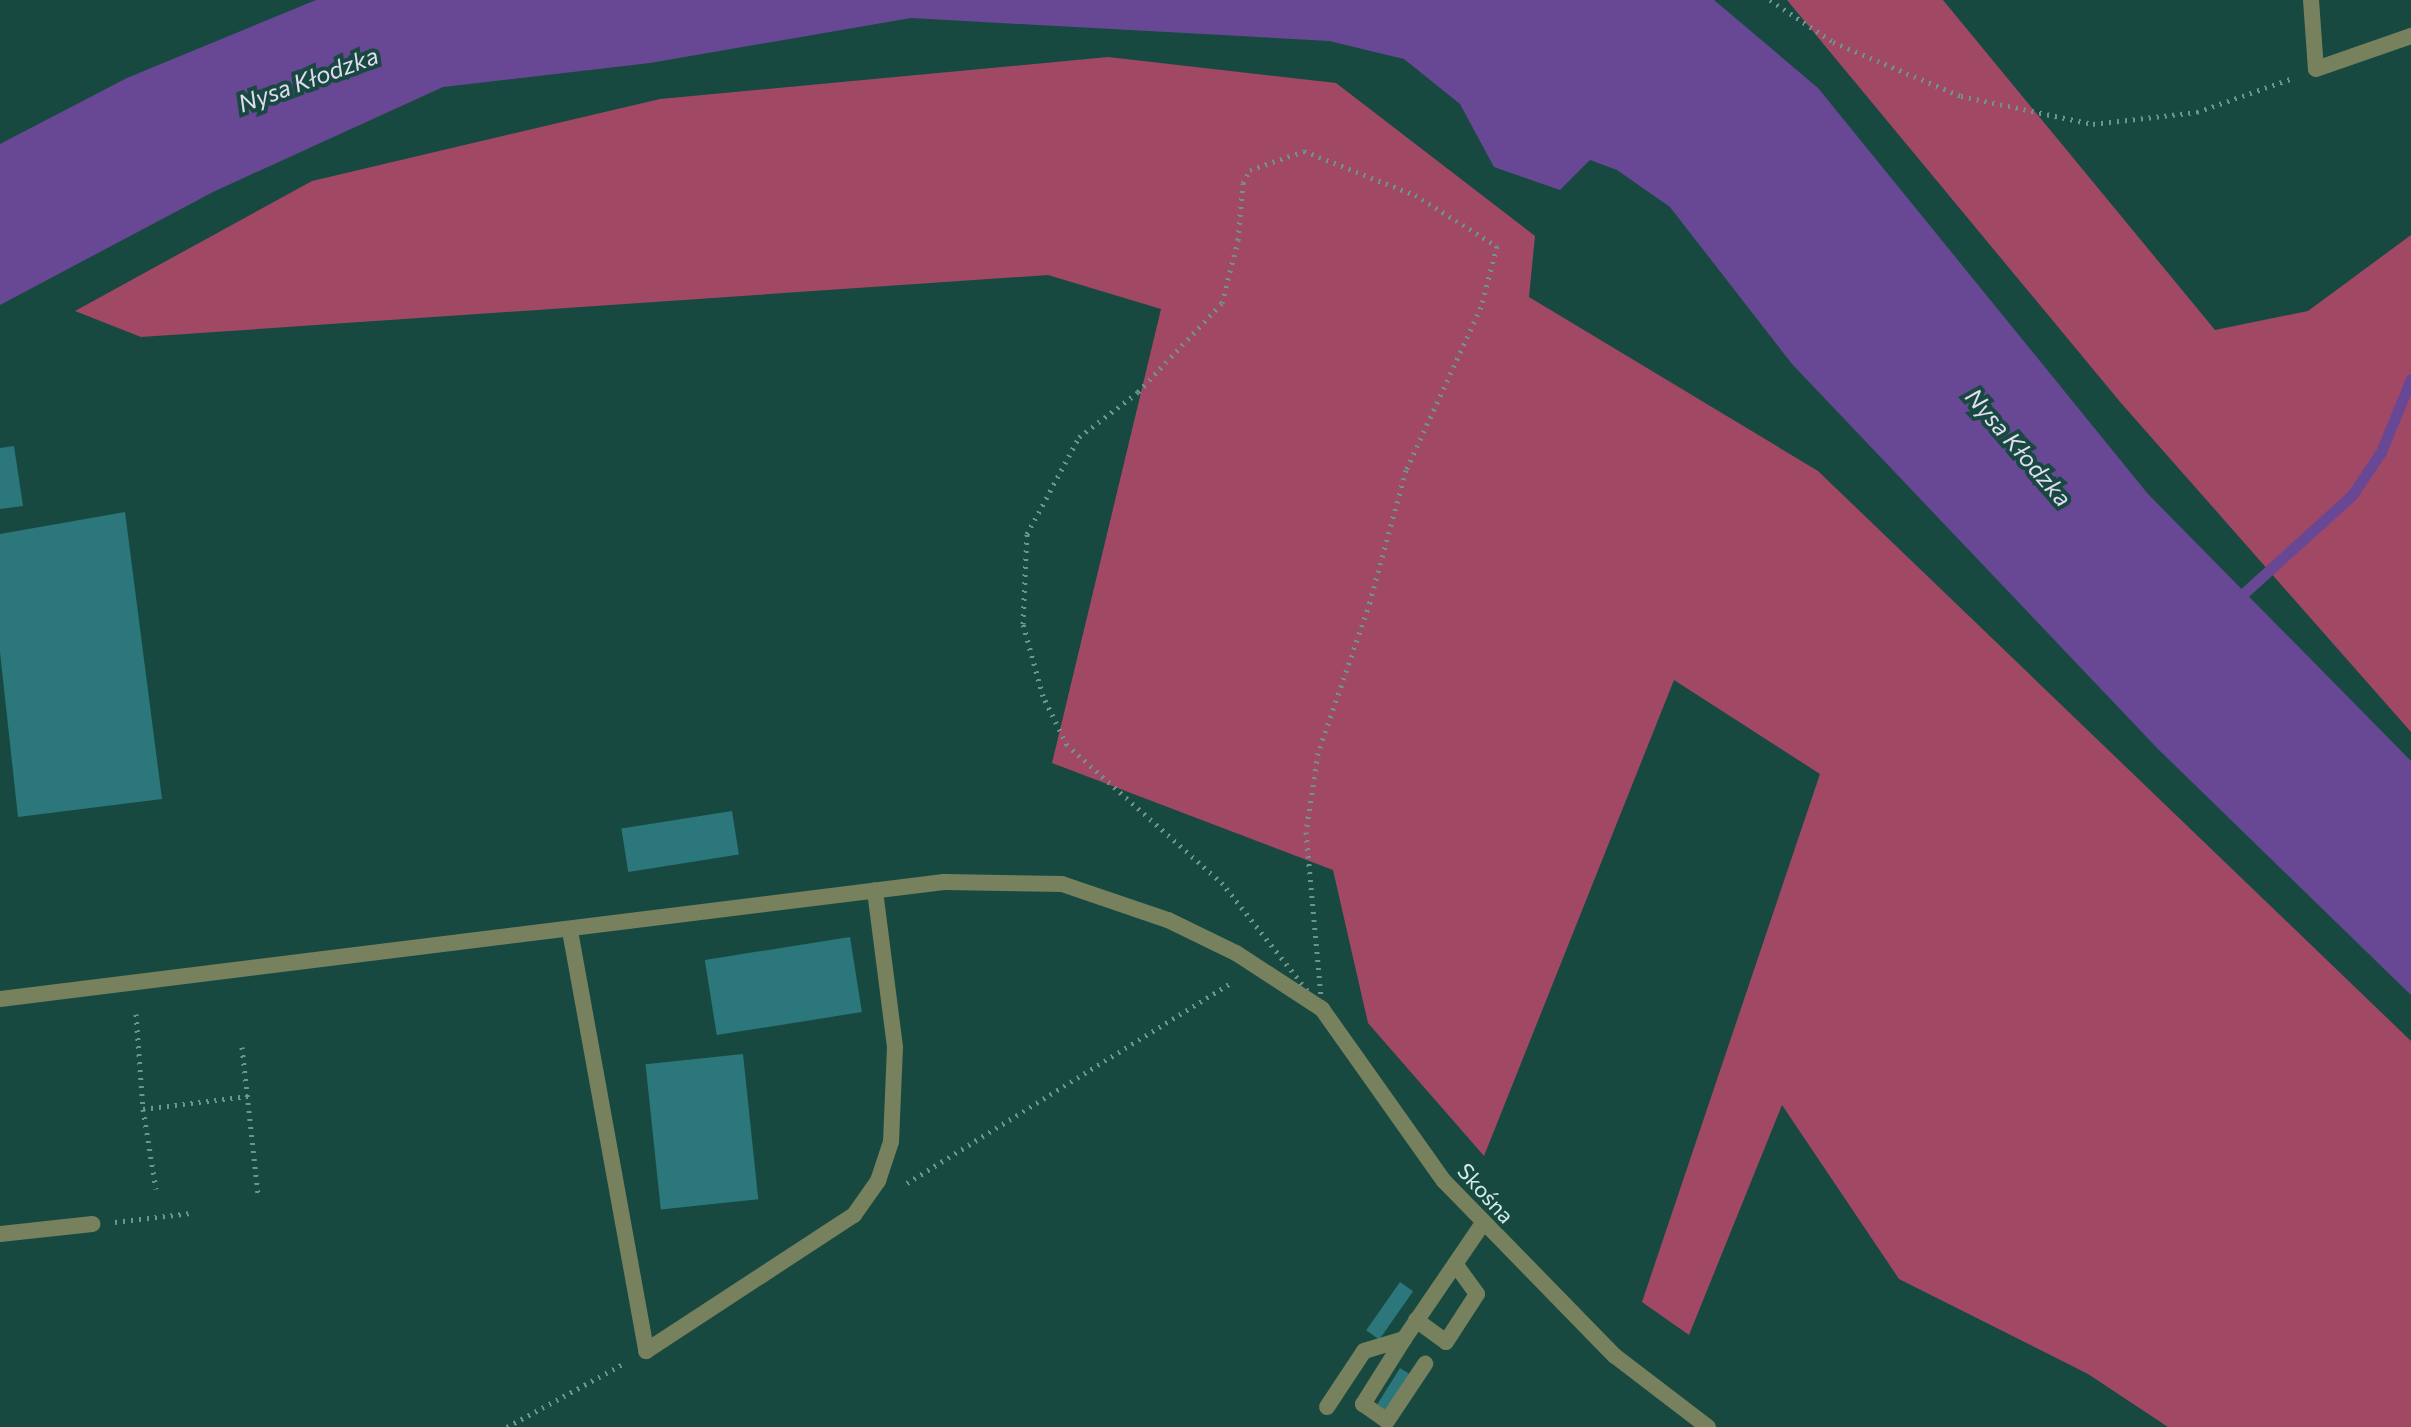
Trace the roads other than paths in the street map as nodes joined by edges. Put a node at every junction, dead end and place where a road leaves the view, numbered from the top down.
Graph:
1 (2311, 0) edge
2 (2411, 36) edge
3 (875, 890) junction
4 (570, 931) junction
5 (0, 999) edge
6 (1483, 1223) junction
7 (92, 1224) road end
8 (0, 1234) edge
9 (1455, 1264) junction
10 (1416, 1320) junction
11 (1404, 1339) junction
12 (1425, 1364) dead end
13 (1327, 1407) dead end
14 (1708, 1427) edge

1 - 2 street
3 - 4 street, Skośna
3 - 4 street
3 - 6 street, Skośna
4 - 5 street, Skośna
6 - 9 street
6 - 14 street, Skośna
7 - 8 street
9 - 10 street
9 - 10 street
10 - 11 street
11 - 12 street
11 - 13 street

